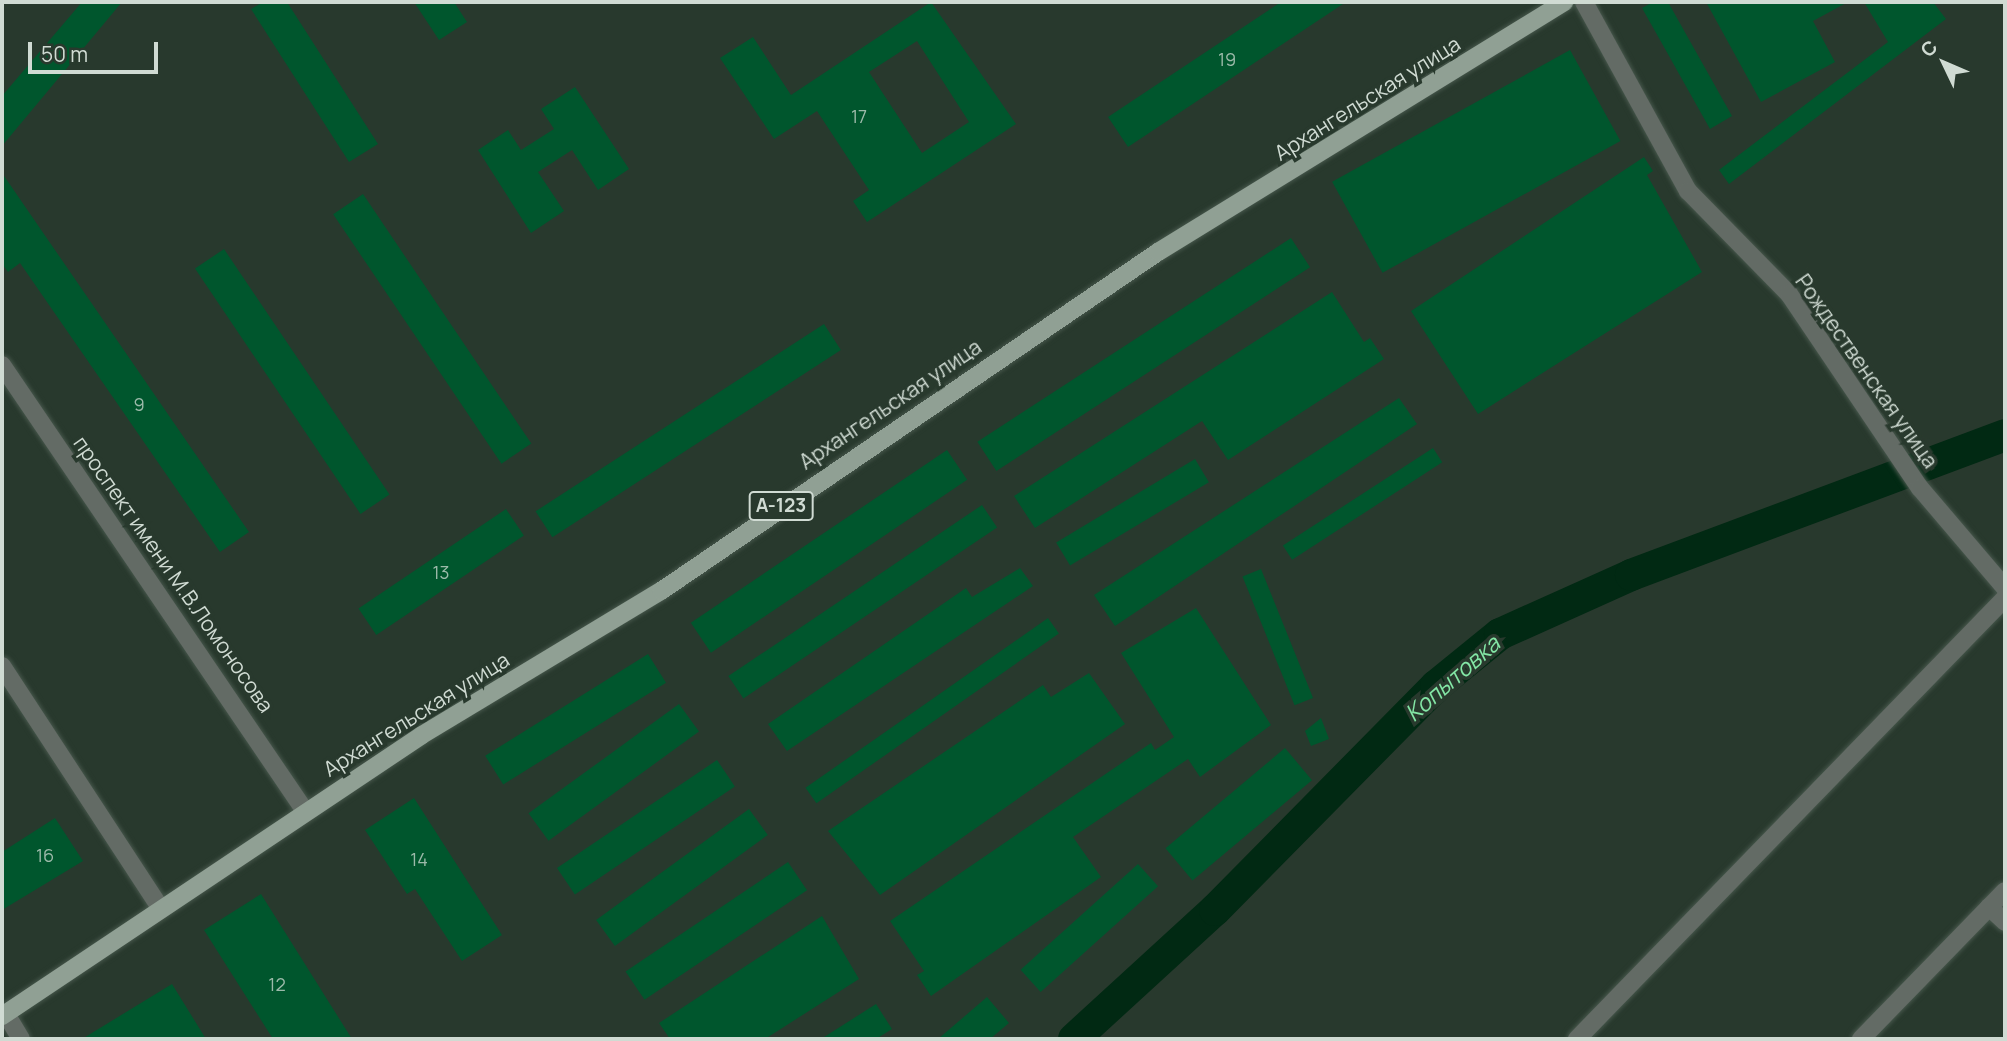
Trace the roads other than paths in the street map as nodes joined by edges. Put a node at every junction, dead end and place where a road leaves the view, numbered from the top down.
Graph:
1 (1564, 2) edge
2 (1584, 2) edge
3 (2, 365) edge
4 (2005, 588) edge
5 (2005, 598) edge
6 (2, 666) edge
7 (305, 811) junction
8 (2005, 891) edge
9 (1989, 906) junction
10 (160, 907) junction
11 (2005, 922) edge
12 (4, 1015) edge
13 (21, 1039) edge
14 (1577, 1039) edge
15 (1861, 1039) edge

1 - 7 main road, Архангельская улица / А-123
2 - 4 street, Рождественская улица
3 - 7 street, проспект имени М.В.Ломоносова
5 - 14 street
6 - 10 street
7 - 10 main road, Архангельская улица / А-123
8 - 9 street
9 - 11 street
9 - 15 street
10 - 12 main road, Архангельская улица / А-123
12 - 13 street

